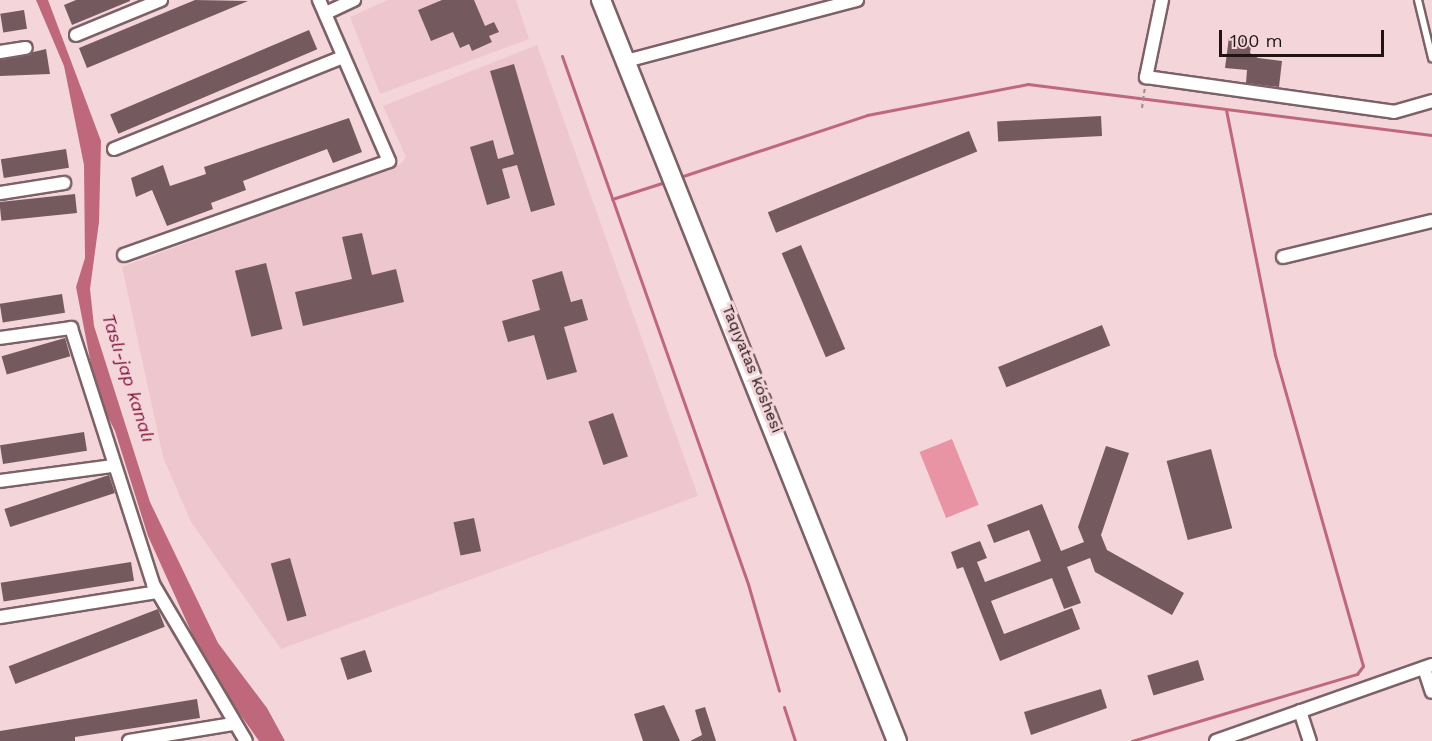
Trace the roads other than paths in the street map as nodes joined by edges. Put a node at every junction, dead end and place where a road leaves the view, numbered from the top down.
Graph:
1 (161, 0) edge
2 (319, 0) edge
3 (354, 0) edge
4 (601, 0) edge
5 (857, 0) edge
6 (1162, 0) edge
7 (1418, 0) edge
8 (326, 13) junction
9 (76, 35) dead end
10 (26, 48) dead end
11 (0, 52) edge
12 (343, 57) junction
13 (1432, 58) edge
14 (626, 61) junction
15 (1432, 101) edge
16 (114, 149) dead end
17 (64, 183) dead end
18 (0, 193) edge
19 (1432, 220) edge
20 (124, 255) dead end
21 (1283, 256) dead end
22 (0, 338) edge
23 (113, 466) junction
24 (0, 481) edge
25 (158, 592) junction
26 (0, 617) edge
27 (1428, 666) edge
28 (1432, 692) edge
29 (1300, 711) junction
30 (233, 724) junction
31 (129, 741) edge
32 (246, 741) edge
33 (897, 741) edge
34 (1216, 741) edge
35 (1310, 741) edge

1 - 9 street
2 - 8 street
3 - 8 street
4 - 14 main road, Taqıyatas kóshesi
5 - 14 street
6 - 15 street
7 - 13 lane
8 - 12 street
10 - 11 street
12 - 16 street
12 - 20 street
14 - 33 main road, Taqıyatas kóshesi
17 - 18 street
19 - 21 street
22 - 23 street
23 - 24 street
23 - 25 street
25 - 26 street
25 - 30 street
27 - 28 street
27 - 29 street
29 - 34 street
29 - 35 street
30 - 31 street
30 - 32 street

